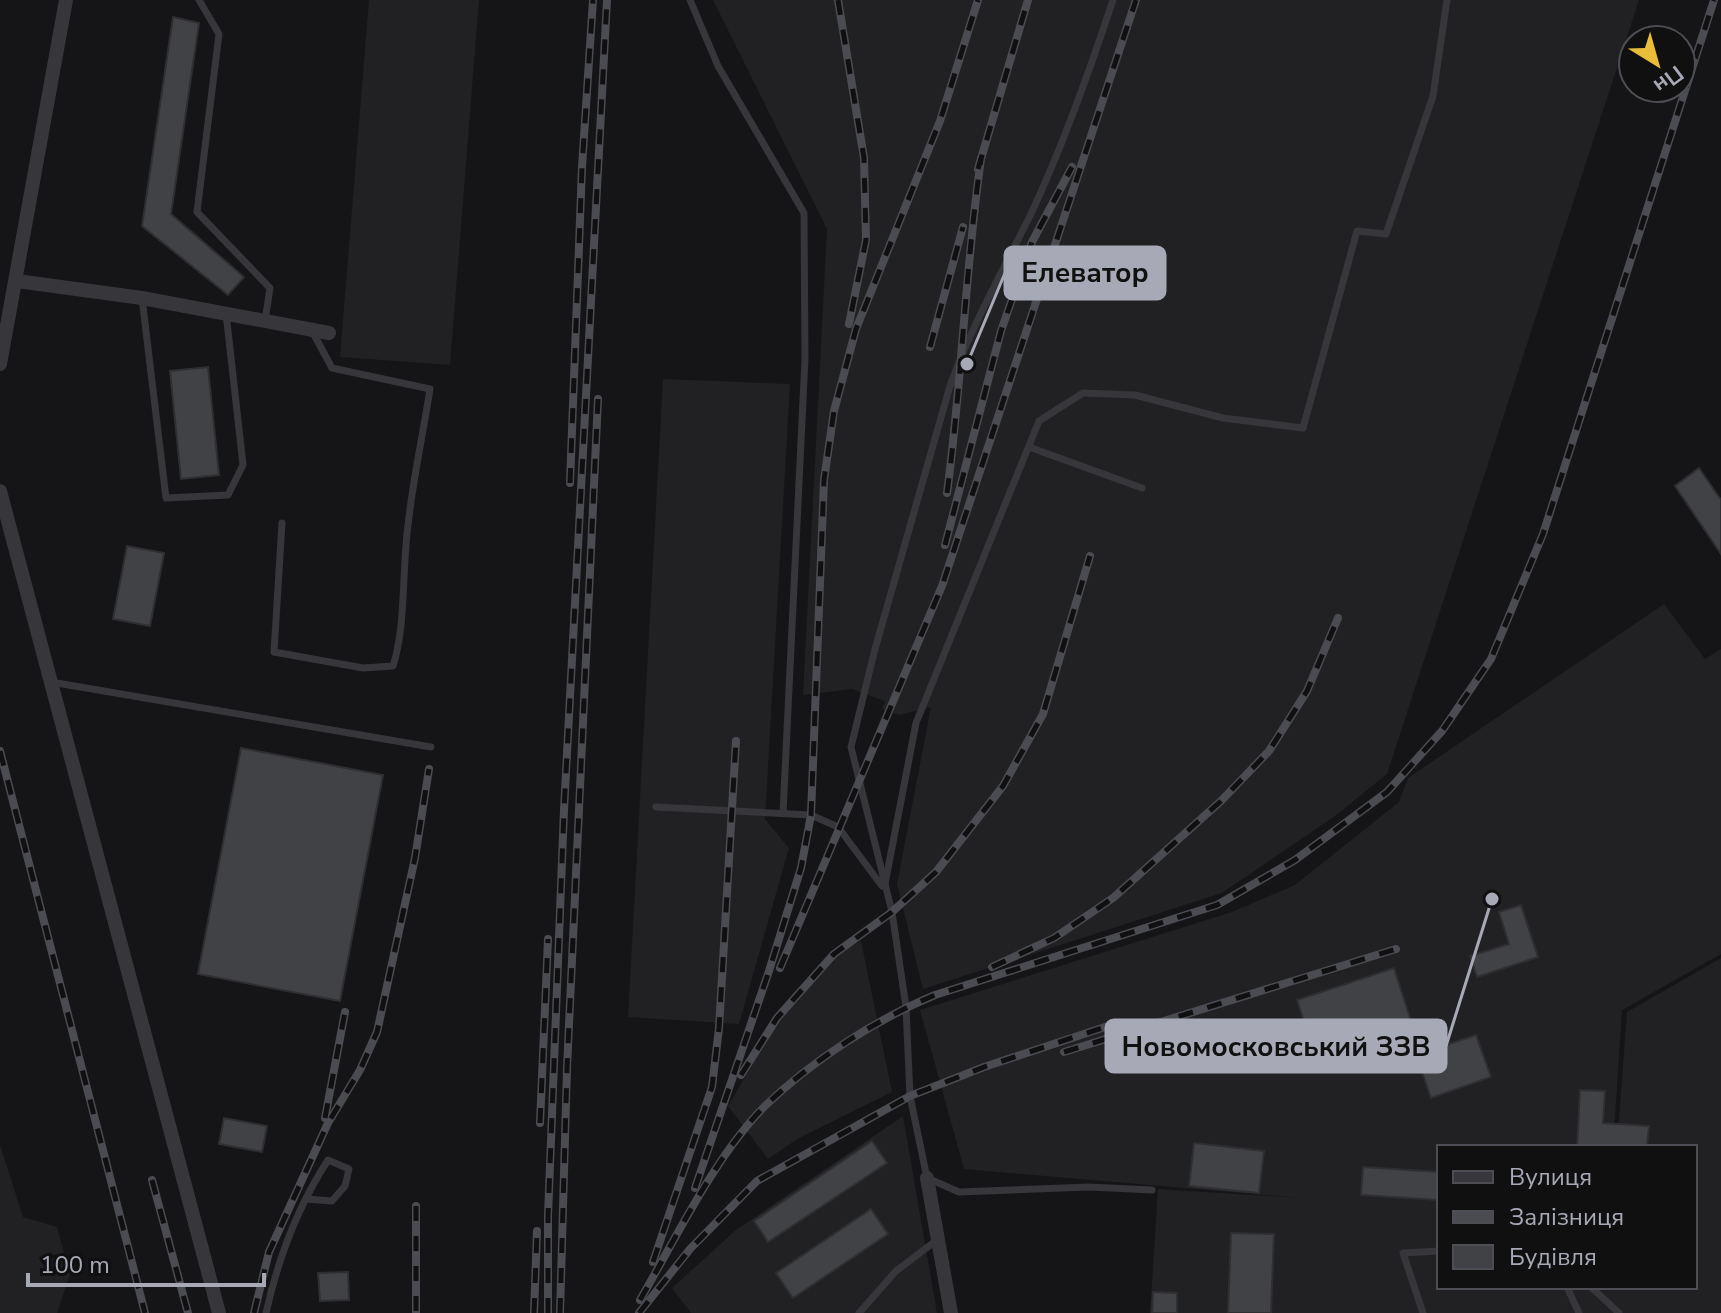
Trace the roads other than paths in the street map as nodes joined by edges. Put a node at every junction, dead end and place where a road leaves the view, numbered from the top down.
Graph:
1 (66, 0) edge
2 (199, 0) edge
3 (690, 0) edge
4 (1113, 0) edge
5 (1447, 0) edge
6 (17, 281) junction
7 (142, 298) junction
8 (226, 313) junction
9 (265, 321) junction
10 (311, 329) junction
11 (329, 333) dead end
12 (0, 364) edge
13 (1029, 447) junction
14 (1142, 488) dead end
15 (0, 491) edge
16 (282, 523) dead end
17 (51, 682) junction
18 (431, 747) dead end
19 (656, 807) dead end
20 (783, 813) junction
21 (884, 888) junction
22 (927, 1178) junction
23 (1152, 1190) dead end
24 (306, 1199) junction
25 (939, 1238) junction
26 (1437, 1251) edge
27 (1568, 1289) edge
28 (1593, 1289) edge
29 (219, 1313) edge
30 (266, 1313) edge
31 (859, 1313) edge
32 (951, 1313) edge
33 (1423, 1313) edge
34 (1579, 1313) edge
35 (1619, 1313) edge

1 - 6 street
2 - 9 lane
3 - 20 lane
4 - 21 lane
5 - 13 lane
6 - 7 street
6 - 12 street
7 - 8 street
7 - 8 lane
8 - 9 street
9 - 10 street
10 - 11 street
10 - 16 lane
13 - 14 lane
13 - 21 lane
15 - 17 street
17 - 18 lane
17 - 29 street
19 - 20 lane
20 - 21 lane
21 - 22 lane
22 - 23 lane
22 - 25 street
24 - 24 lane
24 - 30 lane
25 - 31 lane
25 - 32 street
26 - 33 lane
27 - 34 lane
28 - 35 lane

